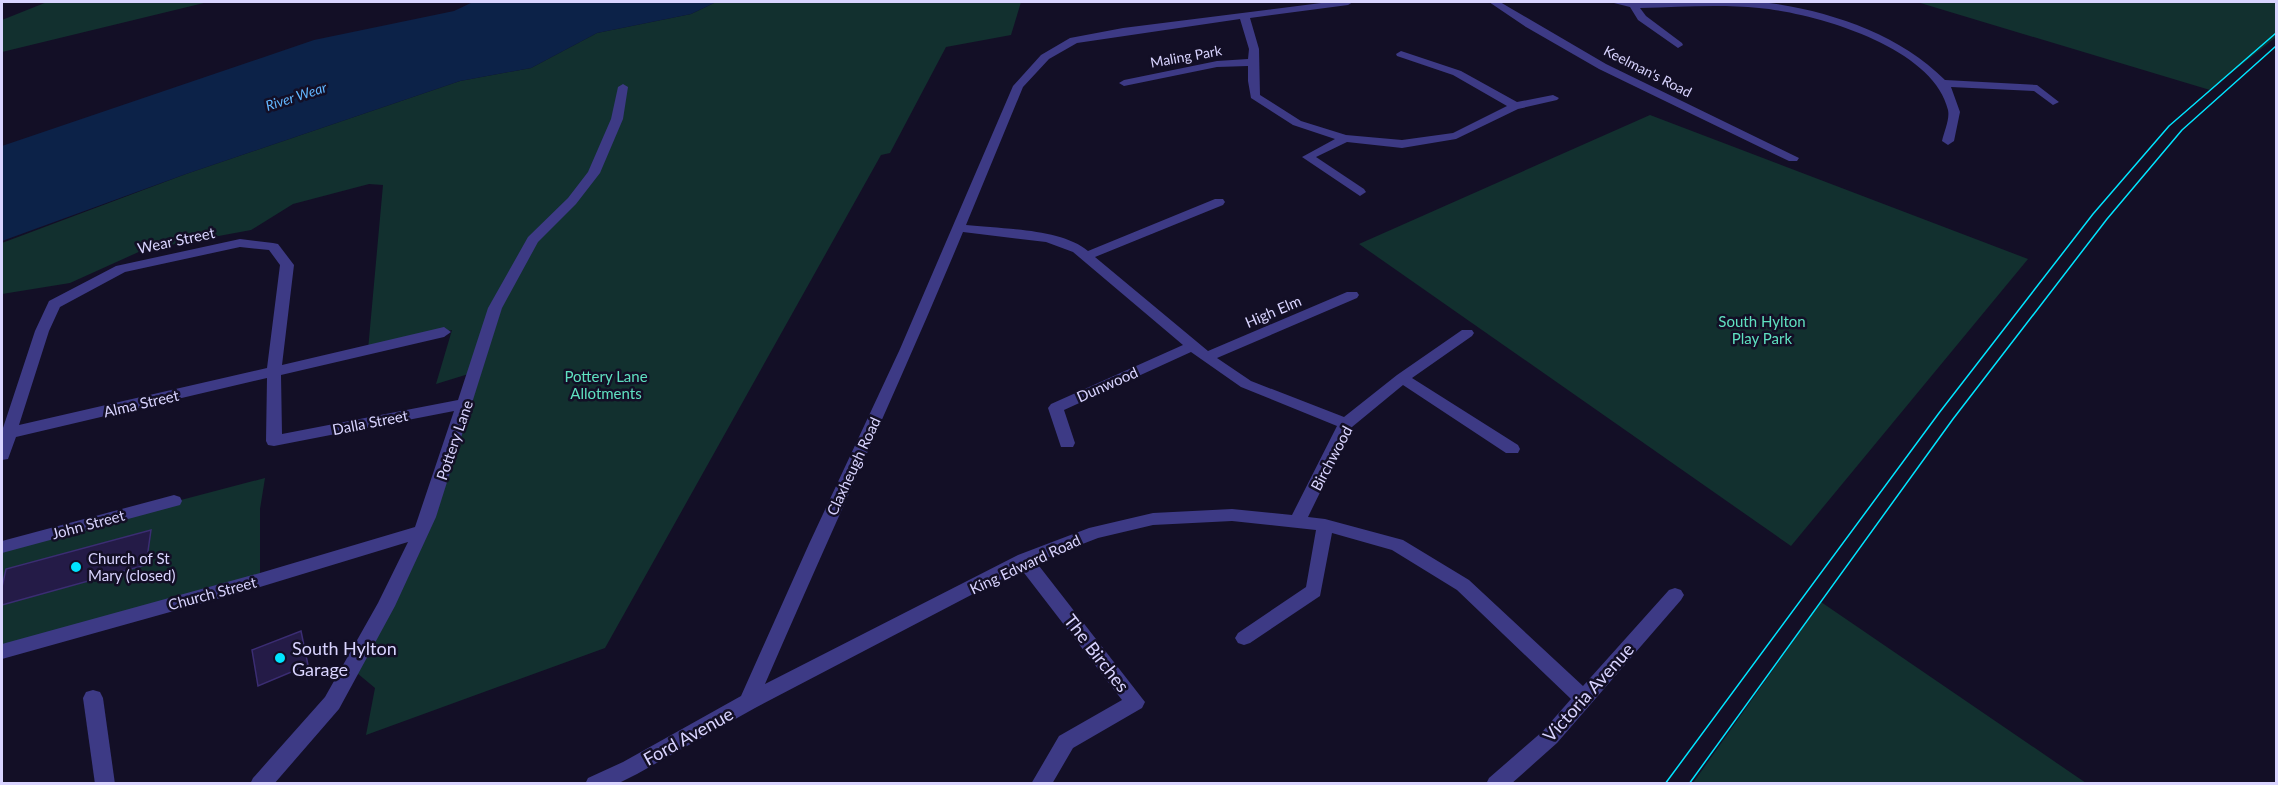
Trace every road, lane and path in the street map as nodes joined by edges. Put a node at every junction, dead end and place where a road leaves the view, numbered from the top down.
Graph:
1 (1348, 2) edge
2 (1494, 2) edge
3 (1615, 2) edge
4 (1696, 3) edge
5 (1633, 5) junction
6 (1244, 14) junction
7 (1678, 45) dead end
8 (1401, 54) dead end
9 (1254, 62) junction
10 (1124, 83) dead end
11 (1943, 83) junction
12 (623, 87) dead end
13 (1552, 98) dead end
14 (2053, 102) dead end
15 (1515, 106) junction
16 (1345, 138) junction
17 (1948, 141) dead end
18 (1793, 158) dead end
19 (1360, 192) dead end
20 (1219, 202) dead end
21 (957, 228) junction
22 (1086, 256) junction
23 (1352, 295) dead end
24 (444, 332) dead end
25 (1467, 333) dead end
26 (1192, 346) junction
27 (1206, 357) junction
28 (274, 372) junction
29 (1402, 378) junction
30 (466, 404) junction
31 (1346, 424) junction
32 (274, 441) joint
33 (1067, 443) dead end
34 (4, 444) edge
35 (1512, 449) dead end
36 (174, 501) dead end
37 (1298, 522) junction
38 (1326, 525) junction
39 (422, 531) junction
40 (2, 547) edge
41 (1024, 560) junction
42 (1675, 595) dead end
43 (1244, 638) dead end
44 (2, 652) edge
45 (93, 698) dead end
46 (1584, 699) junction
47 (748, 702) junction
48 (105, 783) edge
49 (260, 783) edge
50 (596, 783) edge
51 (1041, 783) edge
52 (1496, 783) edge

1 - 6 street
2 - 18 street, Keelman's Road
3 - 5 street
4 - 5 street
4 - 11 street
5 - 7 street
6 - 9 street
6 - 21 street, Claxheugh Road
8 - 15 street
9 - 10 street, Maling Park
9 - 16 street
11 - 14 street
11 - 17 street
12 - 30 street, Pottery Lane
13 - 15 street
15 - 16 street
16 - 19 street
20 - 22 street
21 - 22 street
21 - 47 street, Claxheugh Road
22 - 26 street
23 - 27 street, High Elm
24 - 28 street, Alma Street
25 - 29 street, Birchwood
26 - 27 street
26 - 33 street, Dunwood
27 - 31 street
28 - 32 street, Wear Street
28 - 34 street, Alma Street
28 - 34 street, Wear Street
29 - 31 street, Birchwood
29 - 35 street
30 - 32 street, Dalla Street
30 - 39 street, Pottery Lane
31 - 37 street, Birchwood
36 - 40 street, John Street
37 - 38 street, King Edward Road
37 - 41 street, King Edward Road
38 - 43 street
38 - 46 street, King Edward Road
39 - 44 street, Church Street
39 - 49 street, Pottery Lane
41 - 47 street, King Edward Road
41 - 51 street, The Birches
42 - 46 street, Victoria Avenue
45 - 48 street
46 - 52 street, Victoria Avenue
47 - 50 street, Ford Avenue

